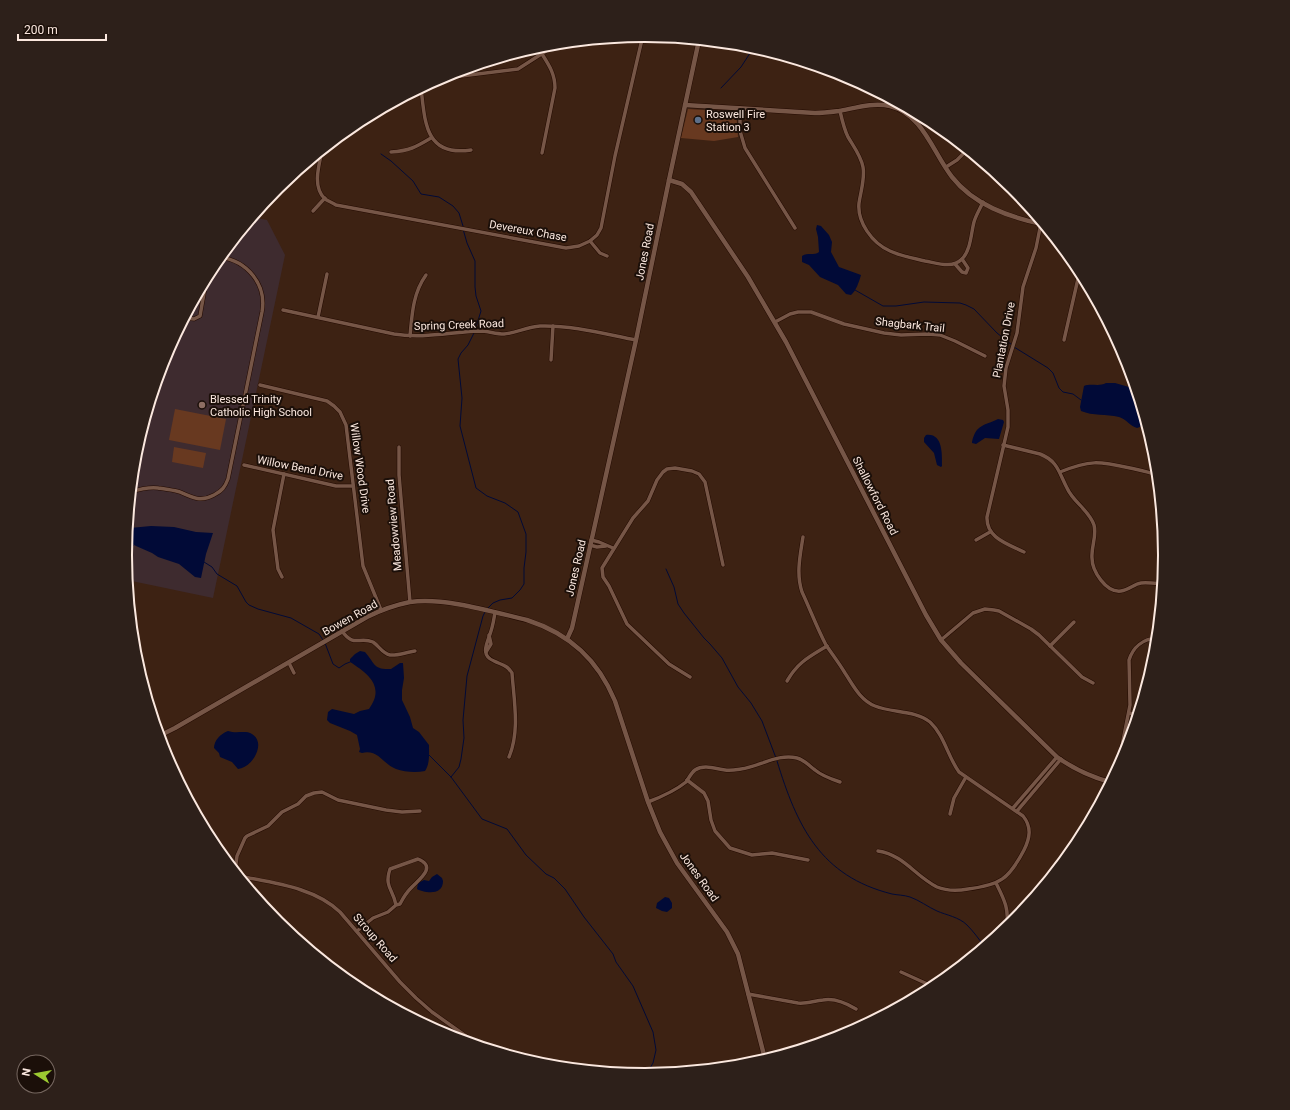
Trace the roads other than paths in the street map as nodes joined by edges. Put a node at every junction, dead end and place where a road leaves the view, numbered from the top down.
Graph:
1 (641, 42) edge
2 (698, 45) edge
3 (545, 52) edge
4 (542, 54) junction
5 (462, 76) edge
6 (422, 93) edge
7 (685, 105) junction
8 (740, 108) junction
9 (897, 108) edge
10 (840, 111) junction
11 (909, 115) edge
12 (431, 138) junction
13 (471, 150) dead end
14 (391, 152) dead end
15 (542, 153) dead end
16 (964, 153) edge
17 (321, 158) edge
18 (946, 167) junction
19 (669, 180) junction
20 (325, 198) junction
21 (983, 202) junction
22 (313, 211) dead end
23 (1034, 221) edge
24 (795, 228) dead end
25 (1041, 229) edge
26 (590, 241) junction
27 (607, 256) dead end
28 (227, 258) edge
29 (962, 259) junction
30 (955, 264) junction
31 (327, 274) dead end
32 (426, 275) dead end
33 (1078, 280) edge
34 (204, 293) edge
35 (283, 310) dead end
36 (318, 317) junction
37 (190, 319) edge
38 (775, 322) junction
39 (553, 326) junction
40 (410, 336) junction
41 (636, 340) junction
42 (1064, 340) dead end
43 (984, 356) dead end
44 (551, 360) dead end
45 (260, 385) dead end
46 (1003, 446) junction
47 (399, 447) dead end
48 (244, 465) dead end
49 (1060, 472) junction
50 (1152, 473) edge
51 (284, 474) junction
52 (353, 486) junction
53 (136, 490) edge
54 (990, 532) junction
55 (803, 537) dead end
56 (977, 541) dead end
57 (591, 543) junction
58 (613, 548) junction
59 (1024, 552) dead end
60 (723, 565) dead end
61 (282, 577) dead end
62 (1157, 583) edge
63 (410, 602) junction
64 (381, 610) junction
65 (495, 612) junction
66 (1074, 622) dead end
67 (342, 631) junction
68 (568, 639) junction
69 (1151, 639) edge
70 (941, 640) junction
71 (827, 646) junction
72 (1050, 646) junction
73 (415, 651) dead end
74 (289, 663) junction
75 (294, 673) dead end
76 (690, 677) dead end
77 (787, 681) dead end
78 (1093, 683) dead end
79 (1129, 713) junction
80 (1133, 714) edge
81 (164, 733) edge
82 (1124, 739) edge
83 (509, 757) dead end
84 (1059, 758) junction
85 (966, 777) junction
86 (687, 780) junction
87 (1106, 780) edge
88 (840, 782) dead end
89 (648, 802) junction
90 (1013, 808) junction
91 (420, 811) dead end
92 (1017, 811) junction
93 (950, 814) dead end
94 (878, 851) dead end
95 (808, 860) dead end
96 (236, 864) edge
97 (247, 878) edge
98 (996, 883) junction
99 (395, 897) junction
100 (404, 897) junction
101 (396, 905) junction
102 (1007, 919) edge
103 (357, 931) junction
104 (901, 972) dead end
105 (927, 984) edge
106 (748, 994) junction
107 (856, 1009) dead end
108 (464, 1035) edge
109 (763, 1054) edge

1 - 26 street
2 - 7 street, Jones Road
3 - 4 street
4 - 5 street
4 - 15 street
6 - 12 street
7 - 8 street
7 - 19 street, Jones Road
8 - 10 street
8 - 24 street
9 - 10 street
10 - 30 street
11 - 18 street
12 - 13 street
12 - 14 street
16 - 18 street
17 - 20 street
18 - 21 street
19 - 38 street, Shallowford Road
19 - 41 street, Jones Road
20 - 22 street
20 - 26 street, Devereux Chase
21 - 23 street
21 - 29 street
25 - 46 street, Plantation Drive
26 - 27 street
28 - 53 street
29 - 30 street
29 - 30 street
31 - 36 street
32 - 40 street
33 - 42 street
34 - 37 street
35 - 36 street, Spring Creek Road
36 - 40 street, Spring Creek Road
38 - 43 street, Shagbark Trail
38 - 70 street, Shallowford Road
39 - 40 street, Spring Creek Road
39 - 41 street, Spring Creek Road
39 - 44 street
41 - 57 street, Jones Road
45 - 52 street, Willow Wood Drive
46 - 49 street
46 - 54 street, Plantation Drive
47 - 63 street, Meadowview Road
48 - 51 street, Willow Bend Drive
49 - 50 street
49 - 62 street
51 - 52 street, Willow Bend Drive
51 - 61 street
52 - 64 street, Willow Wood Drive
54 - 56 street
54 - 59 street
55 - 71 street
57 - 58 street
57 - 68 street, Jones Road
58 - 60 street
58 - 76 street
63 - 64 street, Bowen Road
63 - 65 street, Bowen Road
64 - 67 street, Bowen Road
65 - 68 street, Bowen Road
65 - 83 street
66 - 72 street
67 - 73 street
67 - 74 street, Bowen Road
68 - 89 street, Jones Road
69 - 79 street
70 - 72 street
70 - 84 street, Shallowford Road
71 - 77 street
71 - 85 street
72 - 78 street
74 - 75 street
74 - 81 street, Bowen Road
79 - 80 street
79 - 82 street
84 - 87 street, Shallowford Road
84 - 90 street
84 - 92 street
85 - 90 street
85 - 93 street
86 - 88 street
86 - 89 street
86 - 95 street
89 - 106 street, Jones Road
90 - 92 street
91 - 96 street
92 - 98 street
94 - 98 street
97 - 103 street, Stroup Road
98 - 102 street
99 - 100 street
99 - 100 street
99 - 101 street
100 - 101 street
101 - 103 street
103 - 108 street, Stroup Road
104 - 105 street
106 - 107 street
106 - 109 street, Jones Road

